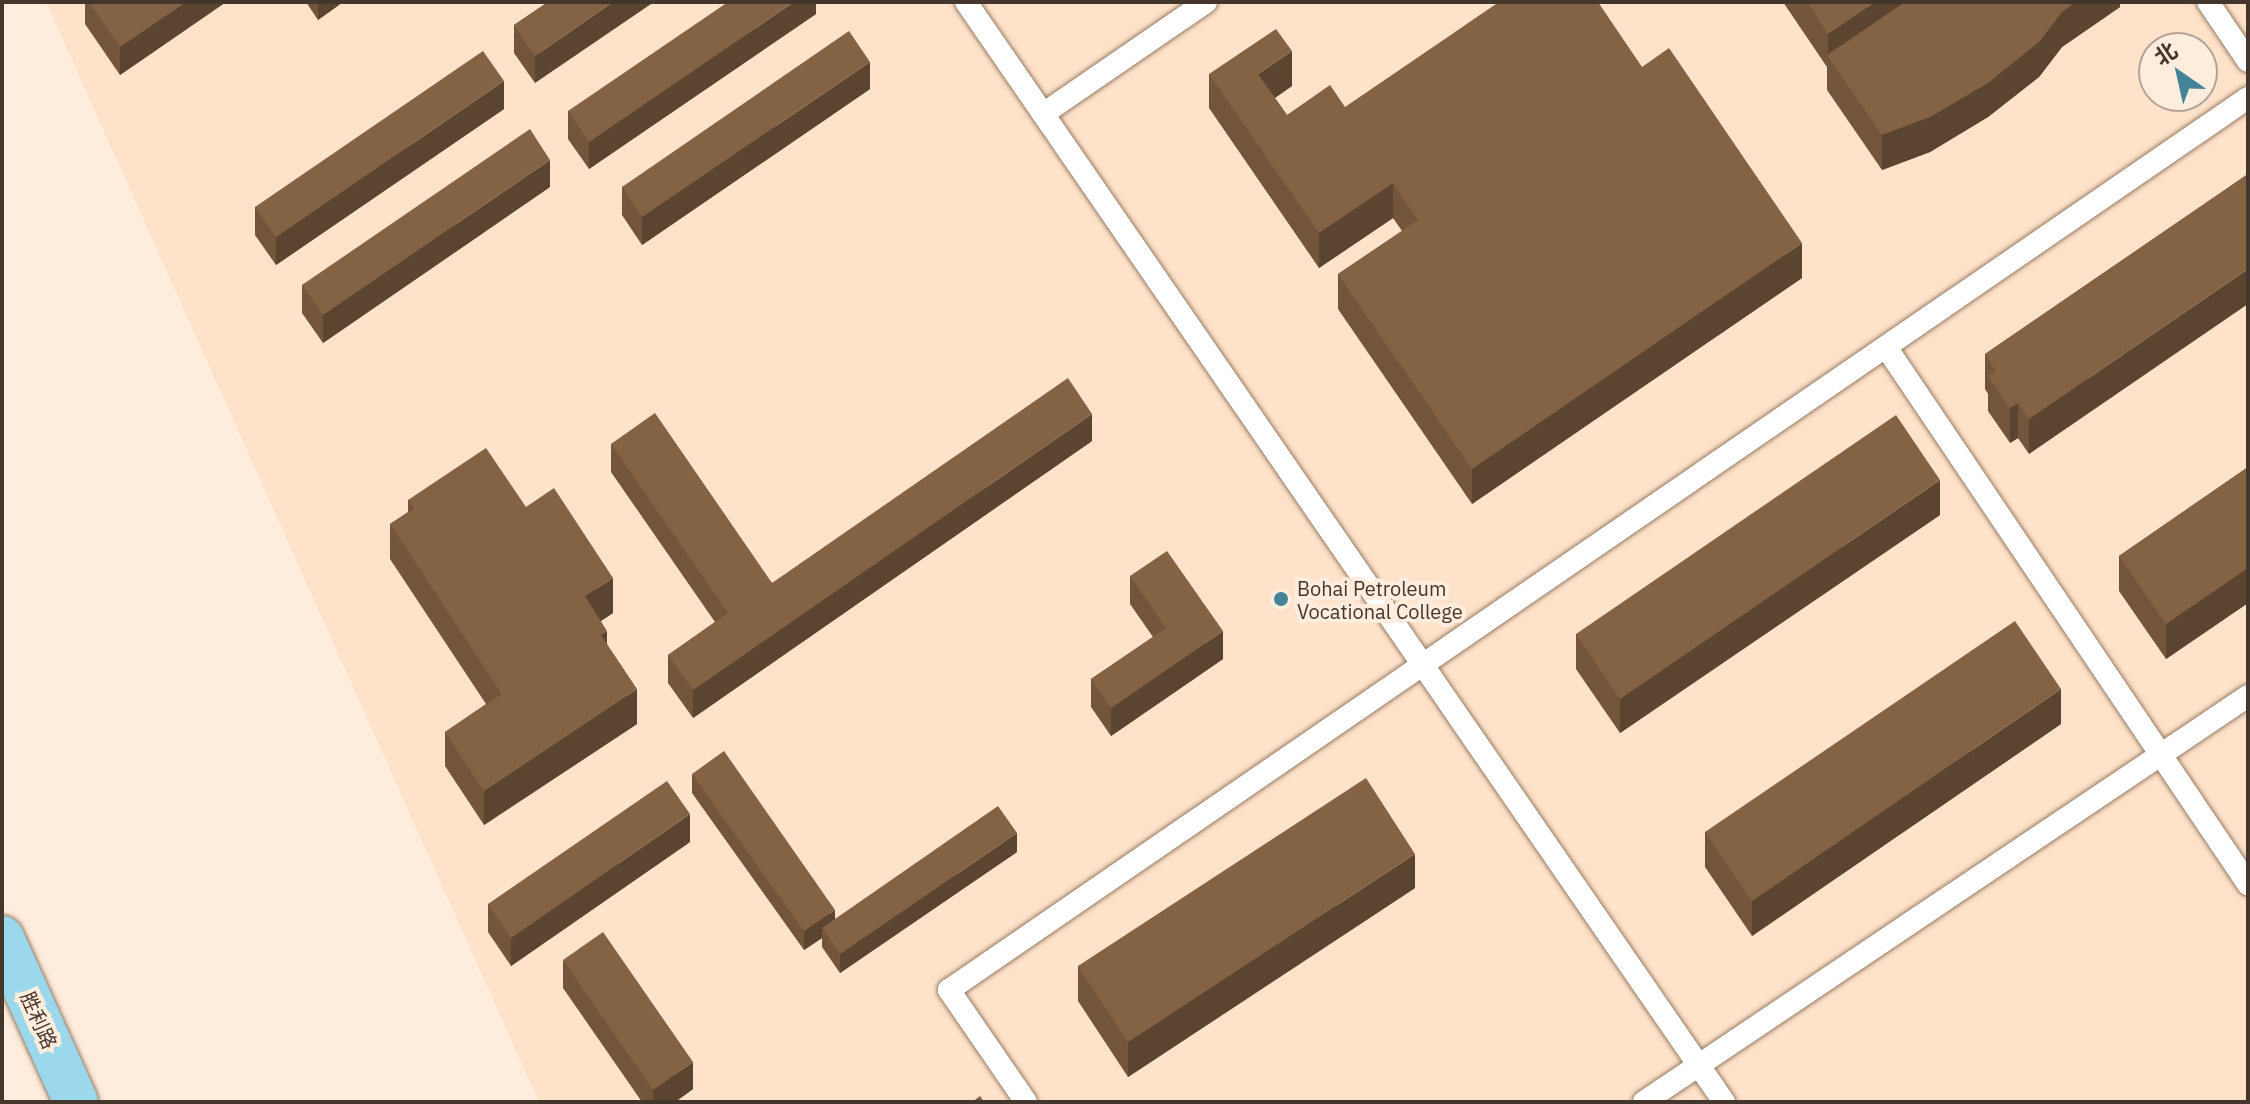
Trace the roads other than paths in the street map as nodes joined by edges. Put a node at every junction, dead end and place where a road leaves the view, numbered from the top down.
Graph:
1 (966, 2) edge
2 (1206, 2) edge
3 (2208, 2) edge
4 (2248, 61) edge
5 (2248, 98) edge
6 (1043, 114) junction
7 (1886, 347) junction
8 (1423, 664) junction
9 (2248, 696) edge
10 (2159, 755) junction
11 (2248, 884) edge
12 (2, 938) edge
13 (1698, 1064) junction
14 (76, 1102) edge
15 (1026, 1102) edge
16 (1644, 1102) edge
17 (1724, 1102) edge

1 - 6 lane
2 - 6 lane
3 - 4 lane
5 - 7 lane
6 - 8 lane
7 - 8 lane
7 - 10 lane
8 - 13 lane
8 - 15 lane
9 - 10 lane
10 - 11 lane
10 - 13 lane
12 - 14 main road, 胜利路
13 - 16 lane
13 - 17 lane

